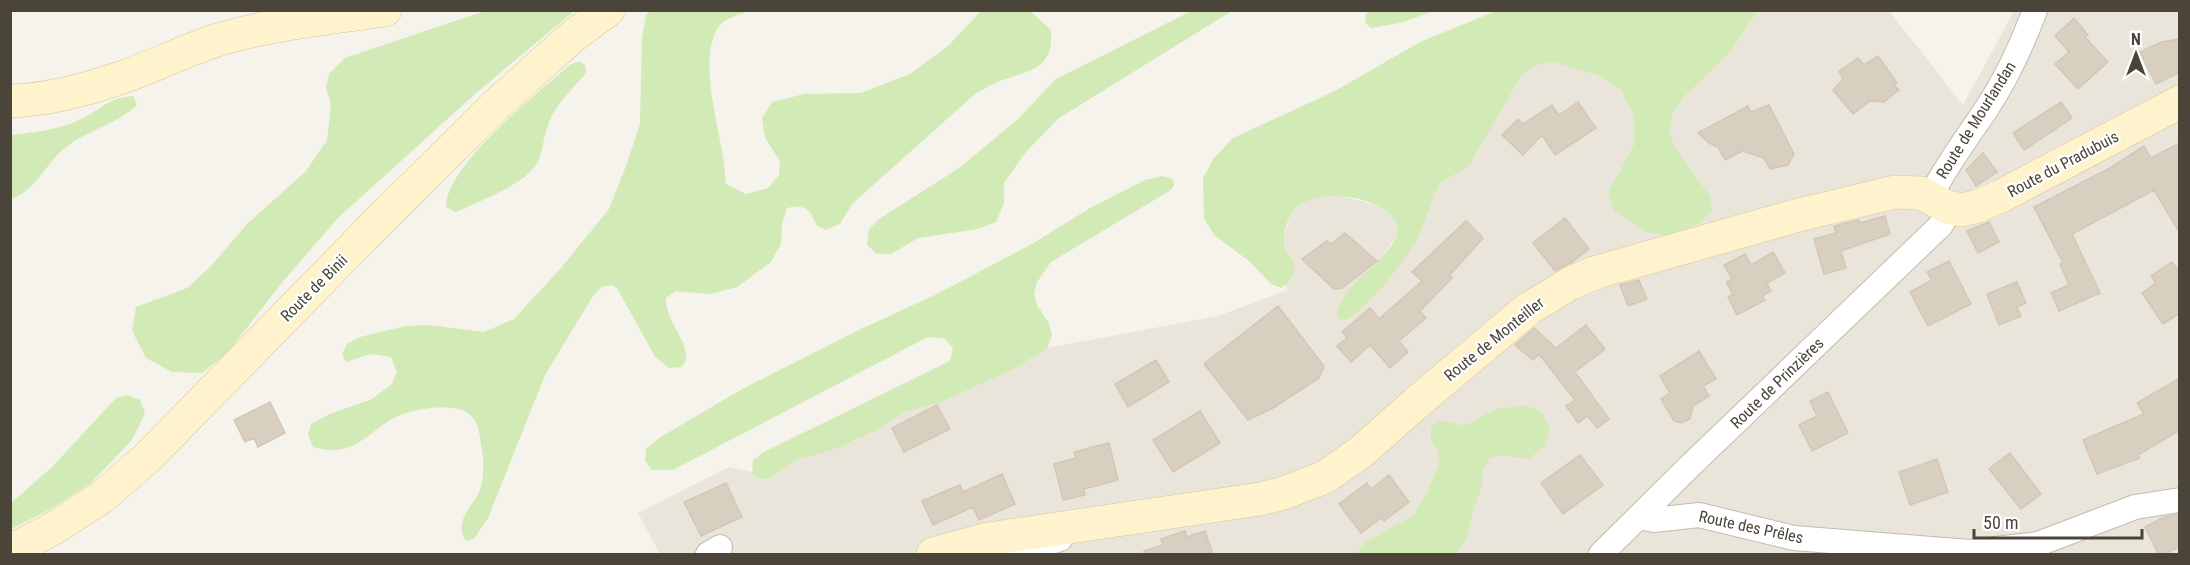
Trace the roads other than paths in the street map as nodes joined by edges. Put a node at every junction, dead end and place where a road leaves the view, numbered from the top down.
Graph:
1 (385, 10) edge
2 (608, 10) edge
3 (2036, 10) edge
4 (10, 101) edge
5 (2180, 102) edge
6 (1941, 203) junction
7 (2180, 500) edge
8 (1639, 517) junction
9 (1066, 529) junction
10 (10, 551) edge
11 (933, 555) edge
12 (1018, 555) edge
13 (1601, 555) edge

1 - 4 street
2 - 10 street, Route de Binii
3 - 6 street, Route de Mourlandan
5 - 6 street, Route du Pradubuis
6 - 8 street, Route de Prinzières
6 - 9 street, Route de Monteiller
7 - 8 street, Route des Prêles
8 - 13 street, Route de Prinzières
9 - 11 street, Route de Monteiller
9 - 12 street, Route de Monteiller

